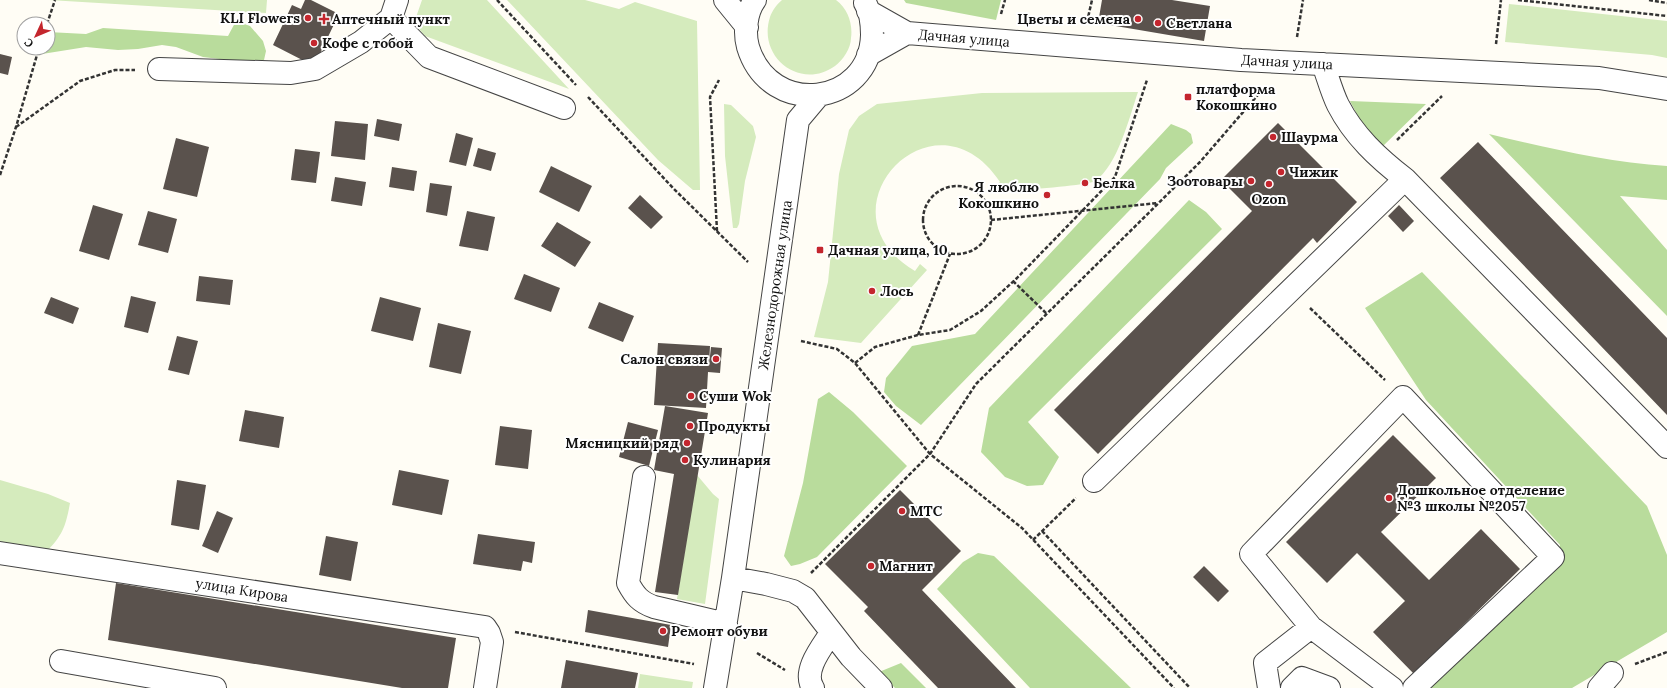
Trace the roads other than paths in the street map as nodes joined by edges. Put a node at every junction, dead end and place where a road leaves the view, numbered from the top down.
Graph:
1 (725, 0) edge
2 (755, 0) edge
3 (866, 5) edge
4 (394, 9) edge
5 (747, 27) junction
6 (907, 34) junction
7 (868, 55) junction
8 (1323, 64) junction
9 (160, 69) road end
10 (780, 88) junction
11 (1667, 89) edge
12 (819, 95) junction
13 (564, 108) dead end
14 (798, 120) junction
15 (1405, 179) junction
16 (1667, 447) edge
17 (644, 477) dead end
18 (1094, 481) road end
19 (0, 553) edge
20 (733, 578) junction
21 (726, 624) junction
22 (1311, 627) junction
23 (831, 633) junction
24 (61, 661) dead end
25 (215, 688) edge
26 (485, 688) edge
27 (715, 688) edge
28 (813, 688) edge
29 (881, 688) edge
30 (1269, 688) edge
31 (1292, 688) edge
32 (1329, 688) edge
33 (1392, 688) edge
34 (1414, 688) edge

1 - 5 street
2 - 5 street
3 - 6 street, Дачная улица
3 - 7 street, Дачная улица
4 - 9 street
4 - 13 street
5 - 10 street
6 - 7 street, Дачная улица
6 - 8 street, Дачная улица
7 - 12 street, Дачная улица
8 - 11 street, Дачная улица
8 - 15 street
10 - 12 street
10 - 14 street
12 - 14 street
14 - 20 street, Железнодорожная улица
15 - 16 street
15 - 18 street
17 - 21 street
19 - 26 street, улица Кирова
20 - 21 street, Железнодорожная улица
20 - 23 street
21 - 27 street, Железнодорожная улица
22 - 30 street
22 - 33 street
22 - 34 street
23 - 28 street
23 - 29 street
24 - 25 street
31 - 32 street

